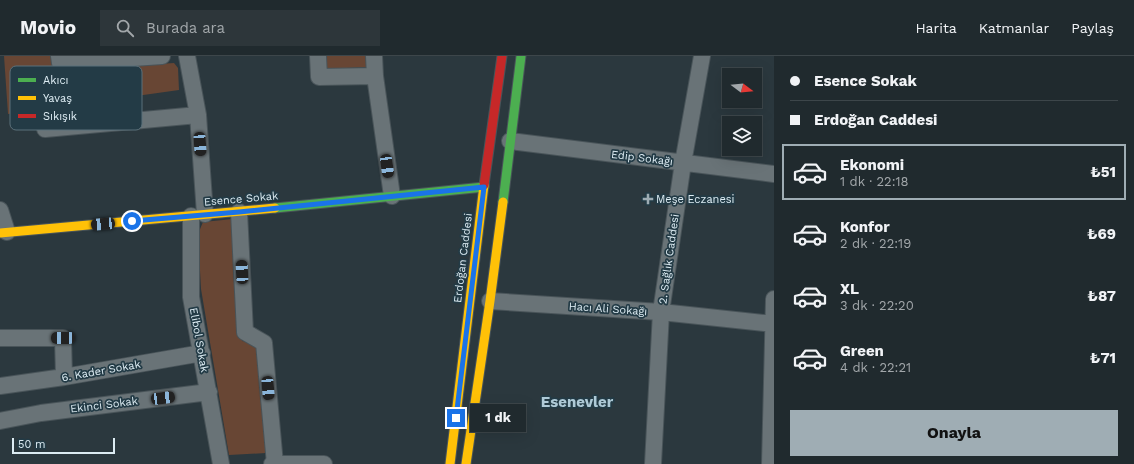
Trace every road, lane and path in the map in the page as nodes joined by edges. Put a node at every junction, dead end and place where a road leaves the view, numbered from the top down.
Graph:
1 (59, 56) edge
2 (162, 56) edge
3 (187, 56) edge
4 (318, 56) edge
5 (374, 56) edge
6 (502, 56) edge
7 (521, 56) edge
8 (702, 56) edge
9 (375, 76) junction
10 (198, 115) junction
11 (142, 120) edge
12 (510, 141) junction
13 (683, 163) junction
14 (774, 174) edge
15 (484, 187) junction
16 (392, 196) junction
17 (0, 210) edge
18 (239, 212) junction
19 (198, 215) junction
20 (3, 232) edge
21 (774, 299) edge
22 (490, 301) junction
23 (661, 312) junction
24 (774, 324) edge
25 (0, 338) edge
26 (202, 353) junction
27 (64, 377) junction
28 (0, 386) edge
29 (209, 392) junction
30 (773, 418) edge
31 (0, 421) edge
32 (221, 464) edge
33 (273, 464) edge
34 (311, 464) edge
35 (324, 464) edge
36 (450, 464) edge
37 (466, 464) edge
38 (653, 464) edge
39 (770, 464) edge

1 - 2 street
3 - 10 street, Elibol Sokak
4 - 9 street
5 - 9 street
6 - 15 main road, Erdoğan Caddesi
7 - 12 main road
8 - 13 street, 2. Sağlık Caddesi
9 - 16 street
10 - 11 street
10 - 19 street, Elibol Sokak
12 - 13 street, Edip Sokağı
12 - 22 main road
13 - 14 street, Edip Sokağı
13 - 23 street, 2. Sağlık Caddesi
15 - 16 main road, Esence Sokak
15 - 36 main road, Erdoğan Caddesi
16 - 18 main road, Esence Sokak
17 - 20 street
18 - 19 main road, Esence Sokak
18 - 33 street
19 - 20 main road, Esence Sokak
19 - 26 street, Elibol Sokak
21 - 24 street
22 - 23 street, Hacı Ali Sokağı
22 - 37 main road
23 - 24 street, Hacı Ali Sokağı
23 - 38 street, 2. Sağlık Caddesi
24 - 30 street
25 - 27 street
26 - 27 street, 6. Kader Sokak
26 - 29 street, Elibol Sokak
27 - 28 street, 6. Kader Sokak
29 - 31 street, Ekinci Sokak
29 - 32 street, Elibol Sokak
30 - 39 street
33 - 34 street
34 - 35 street

